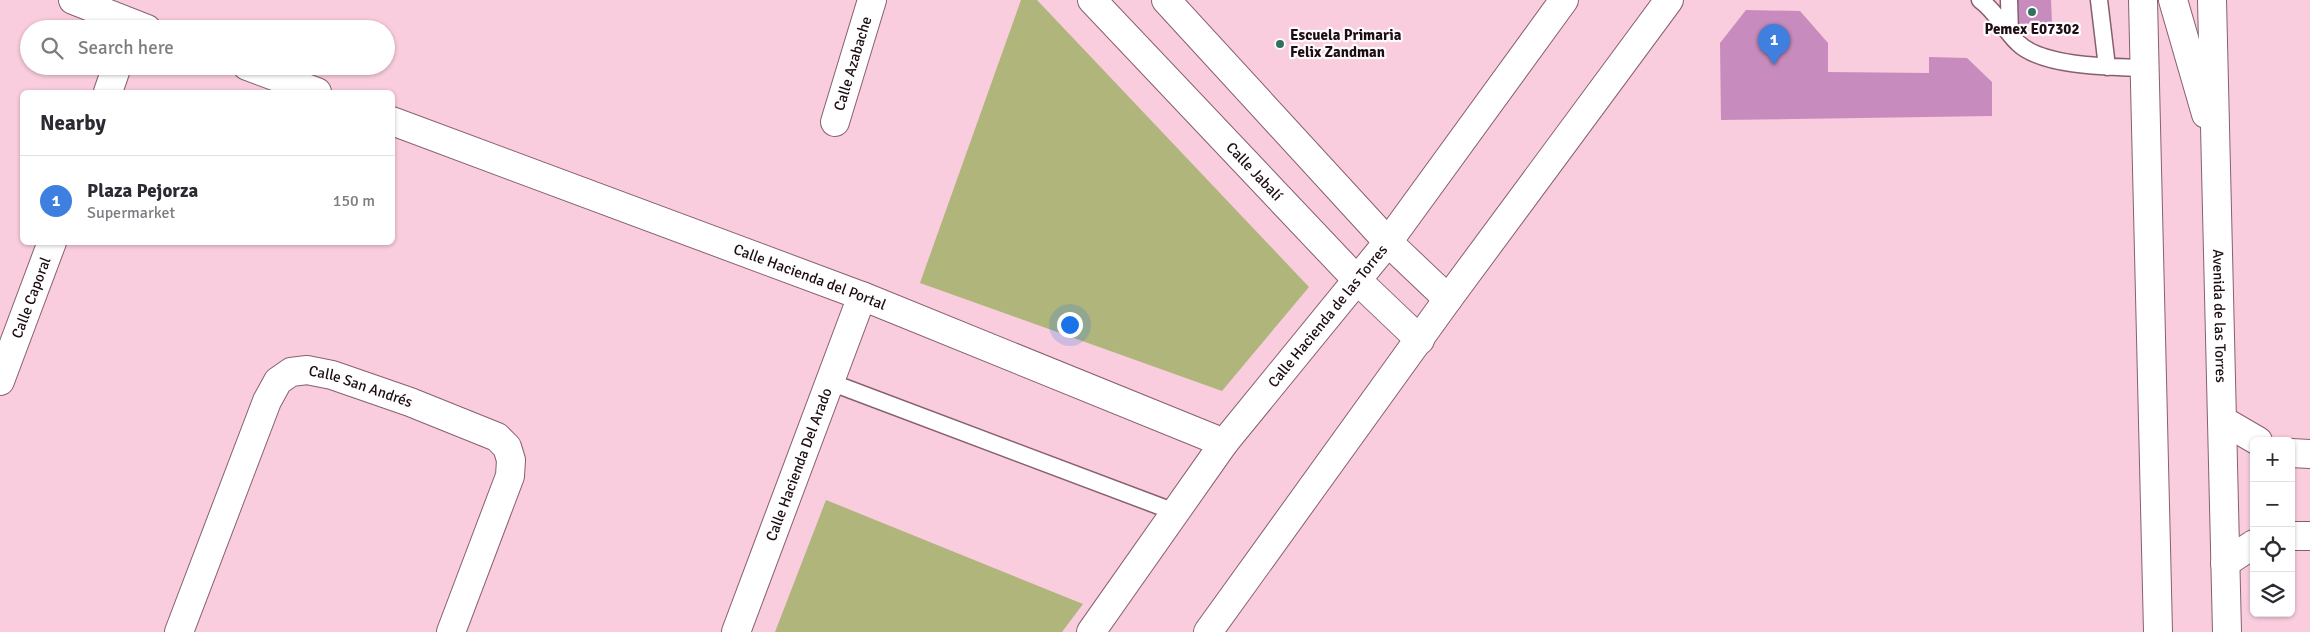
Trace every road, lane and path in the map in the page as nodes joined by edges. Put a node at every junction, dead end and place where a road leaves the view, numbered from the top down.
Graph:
1 (73, 0) edge
2 (1092, 0) edge
3 (1166, 0) edge
4 (1564, 0) edge
5 (1670, 0) edge
6 (1980, 0) edge
7 (2009, 0) edge
8 (2099, 0) edge
9 (2143, 0) edge
10 (2172, 0) edge
11 (2212, 0) edge
12 (865, 2) edge
13 (120, 20) edge
14 (2010, 34) junction
15 (2107, 67) junction
16 (2145, 68) junction
17 (114, 75) edge
18 (271, 75) edge
19 (109, 90) edge
20 (312, 90) edge
21 (395, 122) edge
22 (835, 122) dead end
23 (2217, 151) junction
24 (1388, 242) junction
25 (51, 245) edge
26 (1357, 280) junction
27 (862, 296) junction
28 (1448, 299) junction
29 (1420, 340) junction
30 (0, 381) edge
31 (830, 382) junction
32 (2222, 420) junction
33 (2251, 437) edge
34 (1224, 443) junction
35 (2295, 453) edge
36 (2310, 454) edge
37 (1175, 512) junction
38 (2295, 536) edge
39 (2310, 536) edge
40 (2250, 547) edge
41 (2225, 563) junction
42 (179, 632) edge
43 (451, 632) edge
44 (736, 632) edge
45 (1091, 632) edge
46 (1208, 632) edge
47 (2158, 632) edge
48 (2227, 632) edge

1 - 13 main road
2 - 26 main road, Calle Jabalí
3 - 24 main road
4 - 24 main road, Calle Hacienda de las Torres
5 - 28 main road
6 - 14 lane
7 - 14 lane
8 - 15 lane
9 - 16 main road
10 - 23 main road
11 - 23 main road, Avenida de las Torres
12 - 22 main road, Calle Azabache
14 - 15 lane
15 - 16 lane
16 - 47 main road
17 - 19 main road
18 - 20 main road
21 - 27 main road, Calle Hacienda del Portal
23 - 32 main road, Avenida de las Torres
24 - 26 main road, Calle Hacienda de las Torres
24 - 28 main road
25 - 30 main road, Calle Caporal
26 - 29 main road, Calle Jabalí
26 - 34 main road, Calle Hacienda de las Torres
27 - 31 main road, Calle Hacienda Del Arado
27 - 34 main road, Calle Hacienda del Portal
28 - 29 main road
29 - 46 main road
31 - 37 lane
31 - 44 main road, Calle Hacienda Del Arado
32 - 33 main road
32 - 41 main road, Avenida de las Torres
34 - 37 main road, Calle Hacienda de las Torres
35 - 36 main road
37 - 45 main road, Calle Hacienda de las Torres
38 - 39 main road
40 - 41 main road
41 - 48 main road, Avenida de las Torres
42 - 43 main road, Calle San Andrés

